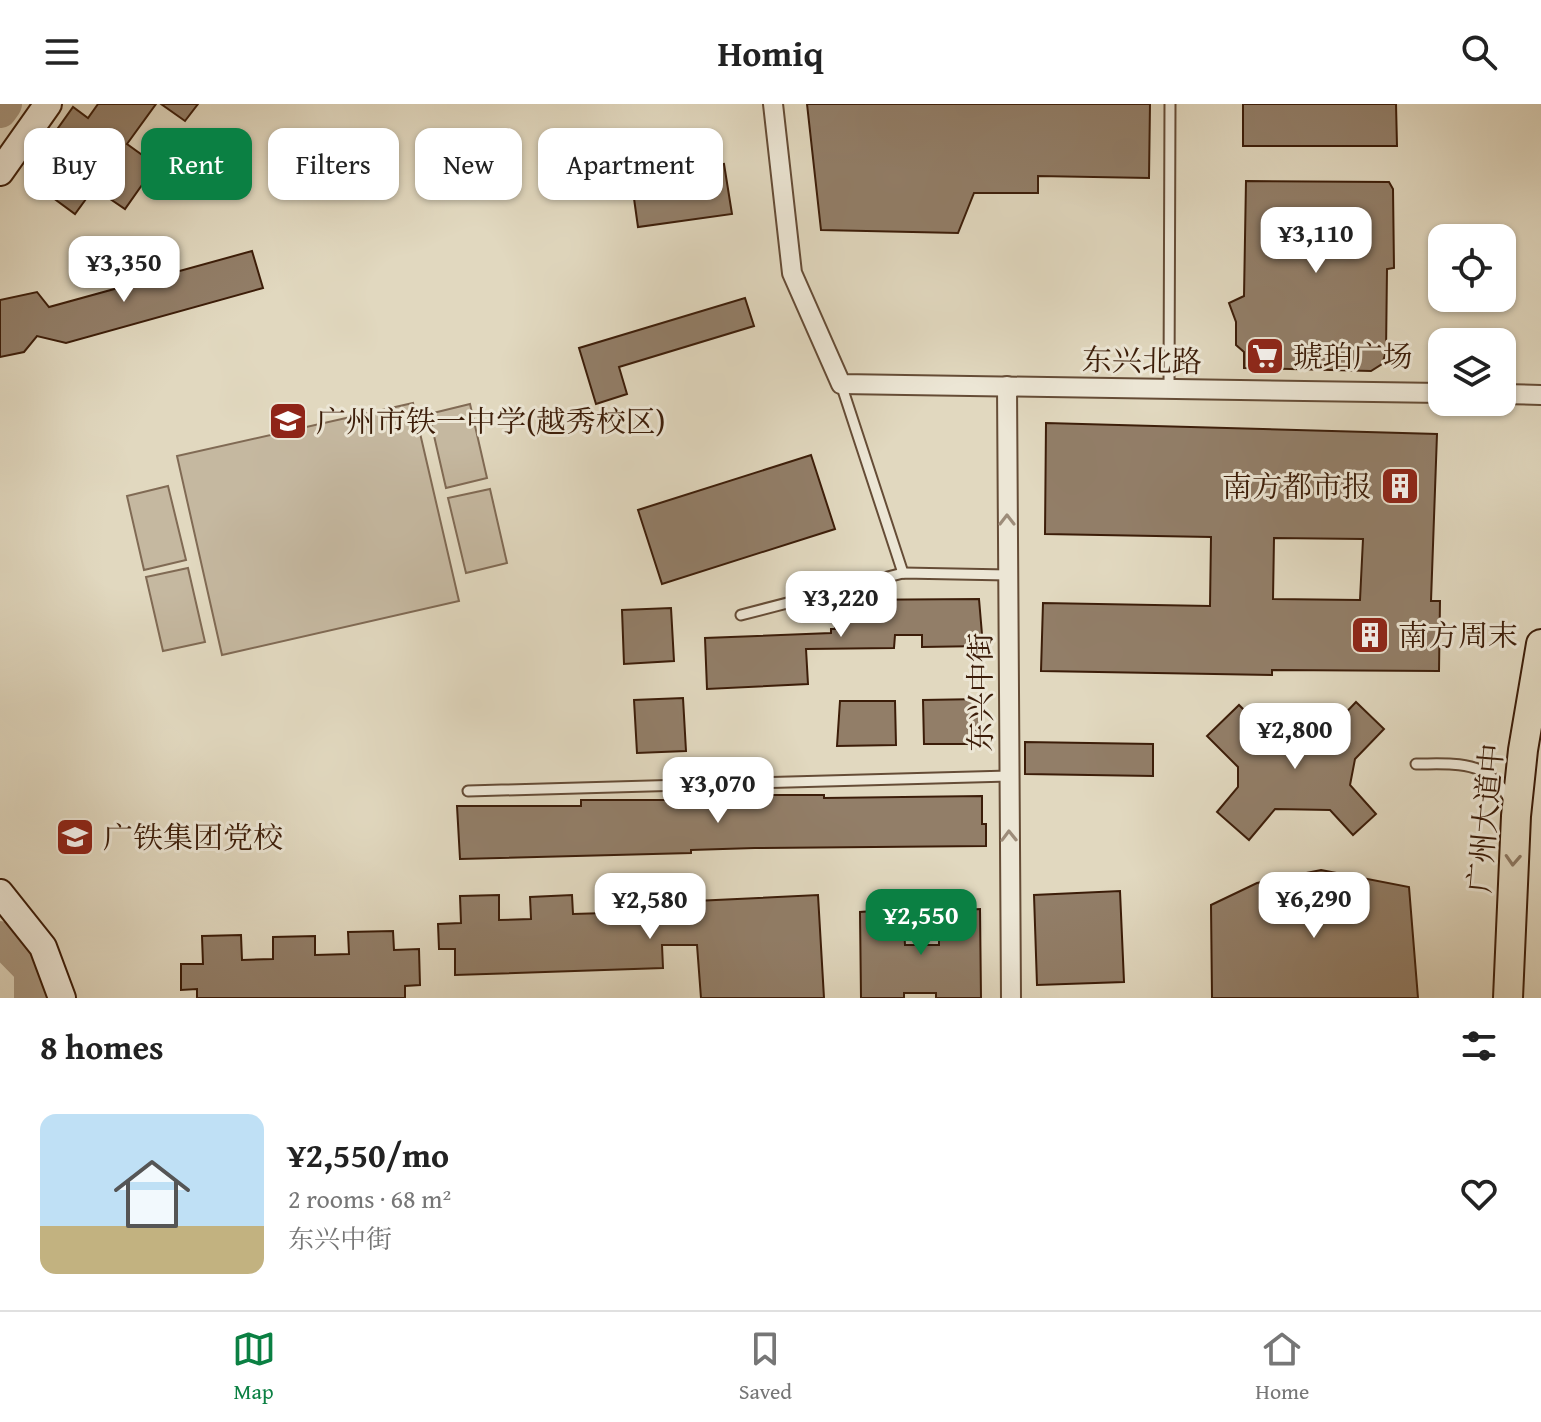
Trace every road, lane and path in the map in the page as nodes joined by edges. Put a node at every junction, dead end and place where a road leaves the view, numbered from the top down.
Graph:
1 (48, 104) edge
2 (773, 104) edge
3 (1170, 104) edge
4 (0, 172) edge
5 (841, 384) junction
6 (1007, 386) junction
7 (1169, 388) junction
8 (1428, 393) edge
9 (1516, 394) edge
10 (1541, 395) edge
11 (903, 573) junction
12 (1008, 575) junction
13 (741, 615) dead end
14 (1541, 644) edge
15 (1416, 764) dead end
16 (1009, 776) junction
17 (468, 791) dead end
18 (1516, 816) junction
19 (0, 893) edge
20 (62, 998) edge
21 (1011, 998) edge
22 (1508, 998) edge

1 - 4 street
2 - 5 street
3 - 7 lane
5 - 6 street, 东兴北路
5 - 11 lane
6 - 7 street, 东兴北路
12 -> 6 street, 东兴中街
7 - 8 street, 东兴北路
9 - 10 street
11 - 12 lane
11 - 13 lane
12 - 16 street, 东兴中街
14 - 18 main road, 广州大道中
15 - 18 lane
16 - 17 lane
21 -> 16 street, 东兴中街
18 -> 22 main road, 广州大道中
19 - 20 street

